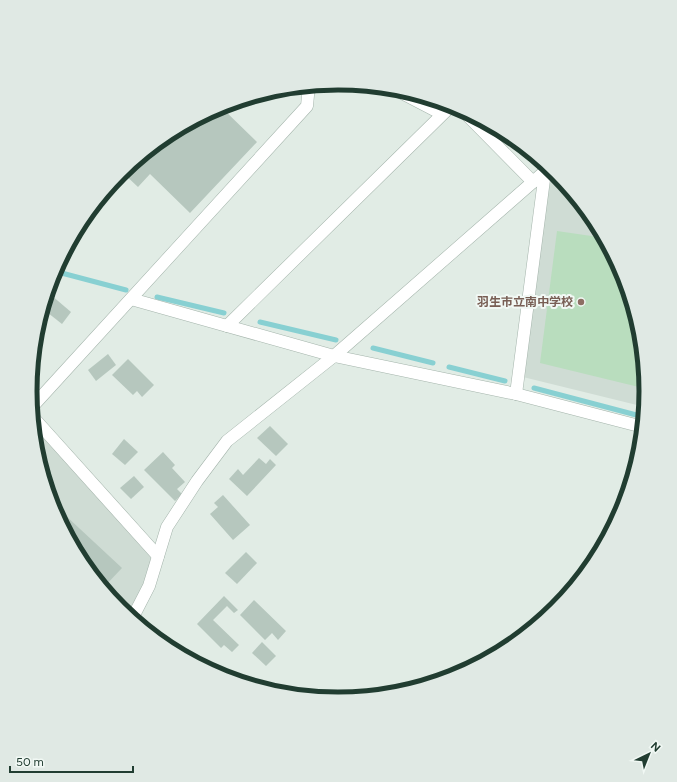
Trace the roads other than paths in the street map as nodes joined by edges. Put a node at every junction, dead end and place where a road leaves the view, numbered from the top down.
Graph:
1 (308, 91) edge
2 (413, 99) edge
3 (447, 110) edge
4 (442, 114) junction
5 (474, 122) edge
6 (546, 172) edge
7 (547, 174) edge
8 (534, 182) junction
9 (131, 299) junction
10 (227, 326) junction
11 (334, 356) junction
12 (516, 394) junction
13 (38, 401) edge
14 (39, 424) edge
15 (638, 424) edge
16 (158, 556) junction
17 (135, 613) edge

1 - 9 street
2 - 4 street
3 - 4 street
4 - 10 street
5 - 8 street
6 - 8 street
7 - 12 street
8 - 11 street
9 - 10 street
9 - 13 street
10 - 11 street
11 - 12 street
11 - 16 street
12 - 15 street
14 - 16 street
16 - 17 street

